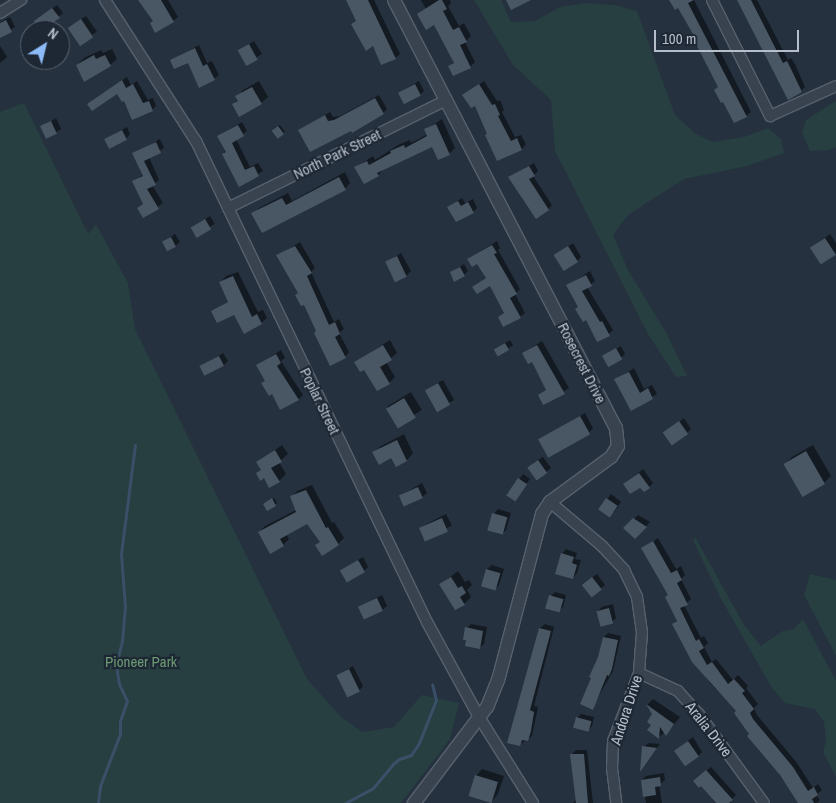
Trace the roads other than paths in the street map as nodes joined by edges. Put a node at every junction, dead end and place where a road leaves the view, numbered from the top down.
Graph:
1 (21, 0) edge
2 (105, 0) edge
3 (394, 0) edge
4 (712, 0) edge
5 (1, 11) edge
6 (836, 86) edge
7 (447, 100) junction
8 (228, 208) junction
9 (550, 502) junction
10 (638, 673) junction
11 (478, 717) junction
12 (414, 803) edge
13 (533, 803) edge
14 (616, 803) edge
15 (764, 803) edge

1 - 5 street
2 - 8 street, Poplar Street
3 - 7 street, Rosecrest Drive
4 - 6 street
7 - 8 street, North Park Street
7 - 9 street, Rosecrest Drive
8 - 11 street, Poplar Street
9 - 10 street, Andora Drive
9 - 11 street, Rosecrest Drive
10 - 14 street, Andora Drive
10 - 15 street, Aralia Drive
11 - 12 street, Rosecrest Drive
11 - 13 street, Poplar Street

